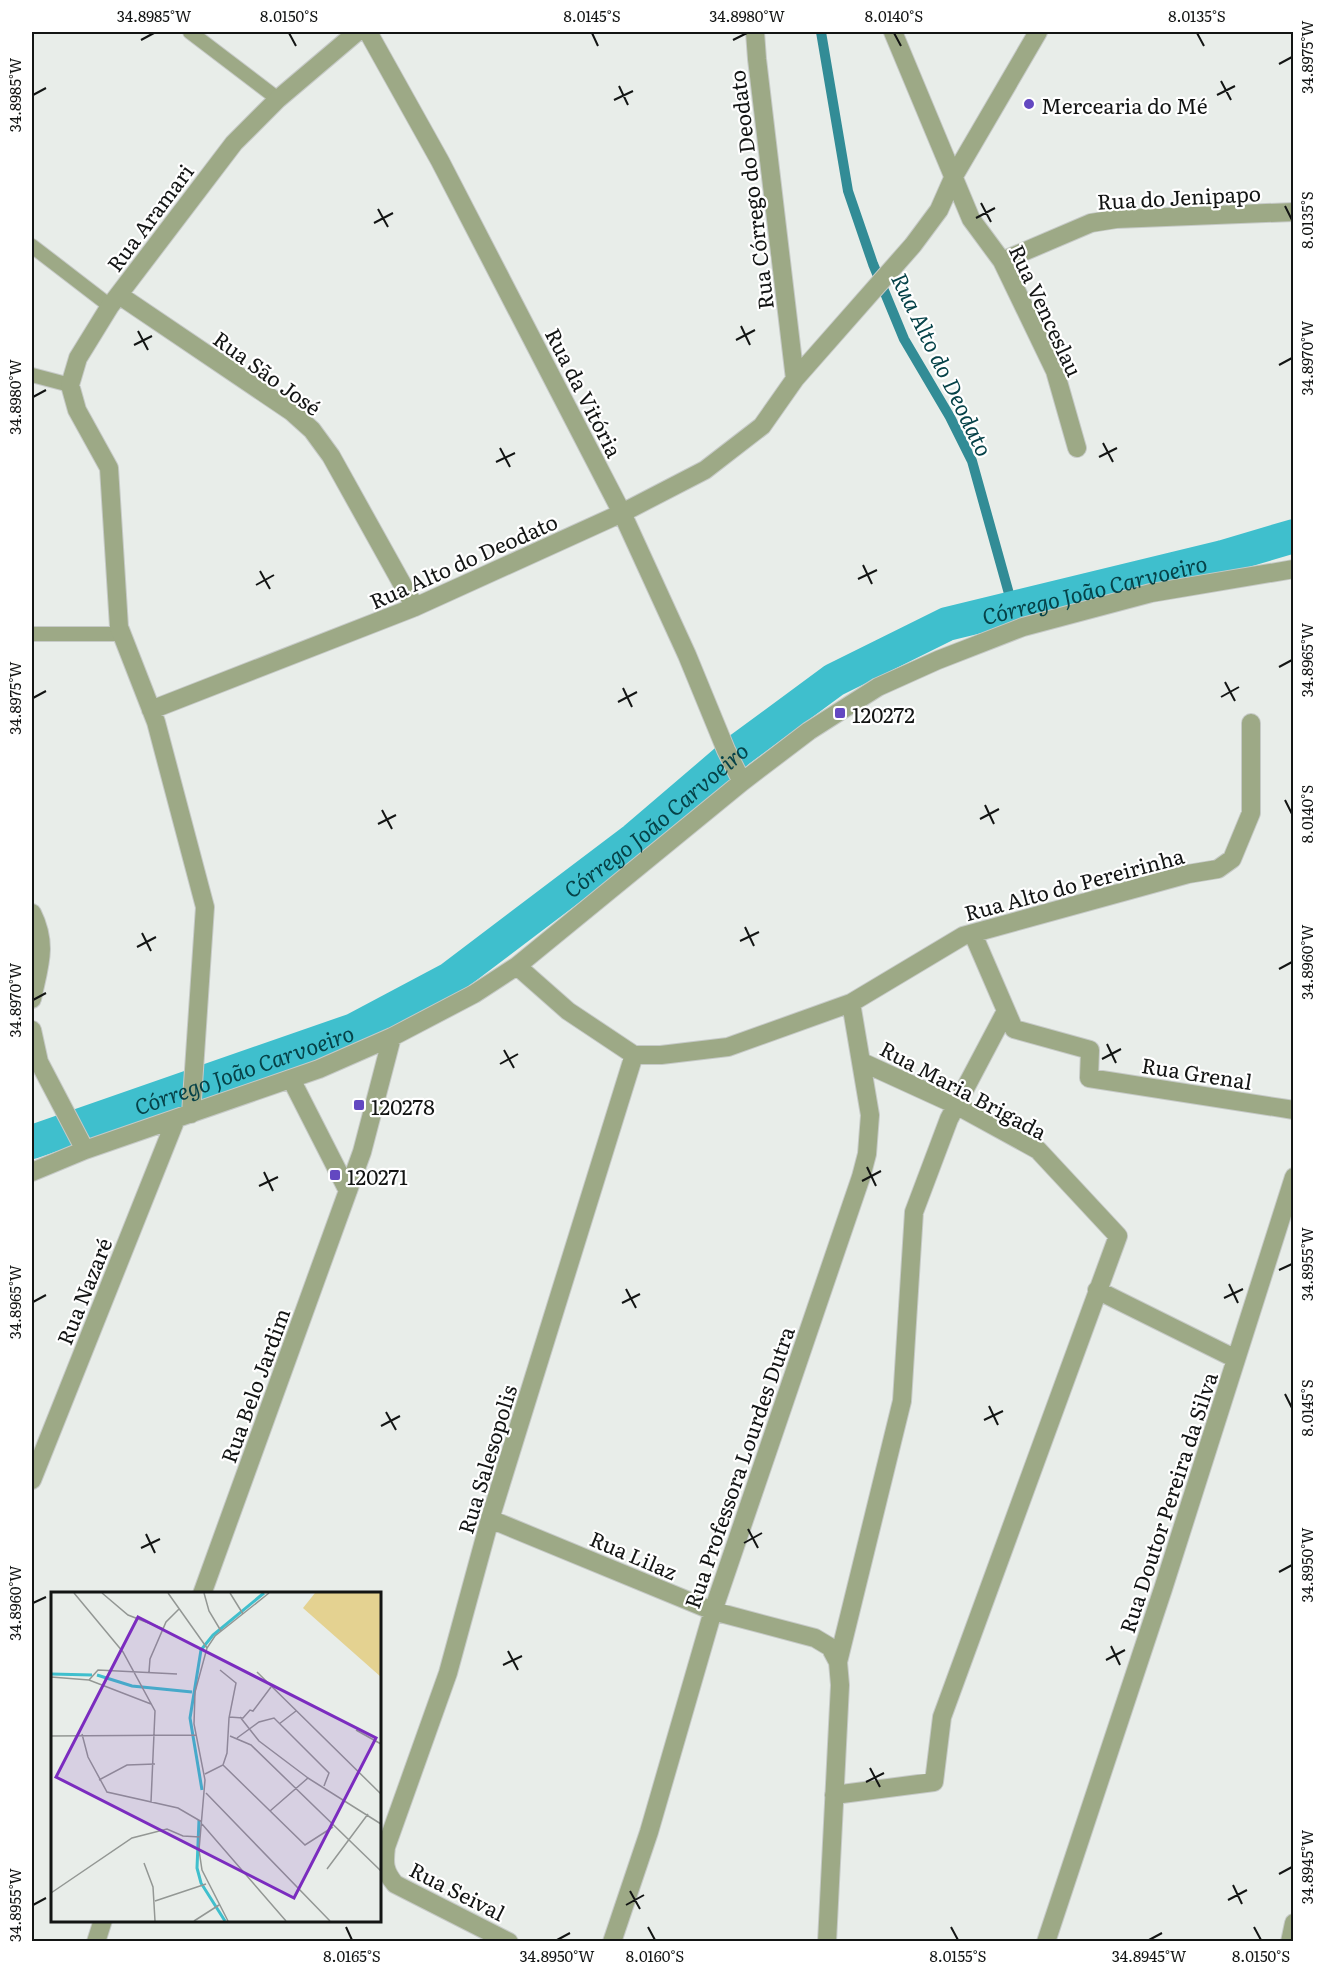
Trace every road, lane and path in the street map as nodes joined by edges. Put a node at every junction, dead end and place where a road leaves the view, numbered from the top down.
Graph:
1 (190, 32) edge
2 (357, 32) edge
3 (368, 32) edge
4 (755, 32) edge
5 (893, 32) edge
6 (1038, 32) edge
7 (278, 99) junction
8 (954, 176) junction
9 (1293, 213) edge
10 (32, 246) edge
11 (1002, 261) junction
12 (114, 301) junction
13 (32, 375) edge
14 (795, 379) junction
15 (70, 385) junction
16 (1077, 448) dead end
17 (622, 513) junction
18 (1293, 569) edge
19 (415, 607) junction
20 (32, 634) edge
21 (122, 634) junction
22 (151, 710) junction
23 (1251, 723) dead end
24 (738, 775) junction
25 (32, 913) edge
26 (973, 934) junction
27 (517, 966) junction
28 (32, 999) edge
29 (851, 1003) junction
30 (1006, 1011) junction
31 (32, 1030) edge
32 (392, 1037) junction
33 (634, 1055) junction
34 (862, 1062) junction
35 (291, 1079) junction
36 (956, 1106) junction
37 (1293, 1110) edge
38 (184, 1117) junction
39 (82, 1143) junction
40 (32, 1172) edge
41 (1293, 1178) edge
42 (348, 1191) junction
43 (1097, 1290) junction
44 (1236, 1359) junction
45 (32, 1480) edge
46 (490, 1519) junction
47 (202, 1592) edge
48 (713, 1611) junction
49 (834, 1654) junction
50 (834, 1795) junction
51 (388, 1876) joint
52 (102, 1922) edge
53 (1293, 1923) edge
54 (96, 1941) edge
55 (509, 1941) edge
56 (612, 1941) edge
57 (827, 1941) edge
58 (1046, 1941) edge
59 (1290, 1941) edge

1 - 7 lane
2 - 7 street, Rua Aramari
3 - 17 street, Rua da Vitória
4 - 14 street, Rua Córrego do Deodato
5 - 8 street, Rua Venceslau
6 - 8 street, Rua Alto do Deodato
7 - 12 street, Rua Aramari
8 - 11 street, Rua Venceslau
8 - 14 street, Rua Alto do Deodato
9 - 11 street, Rua do Jenipapo
10 - 12 lane, Rua São José
11 - 16 street, Rua Venceslau
12 - 15 street, Rua Aramari
12 - 19 street, Rua São José
13 - 15 lane
14 - 17 street, Rua Alto do Deodato
15 - 21 street, Rua Nazaré
17 - 19 street, Rua Alto do Deodato
17 - 24 street, Rua da Vitória
18 - 24 street
19 - 22 street, Rua Alto do Deodato
20 - 21 lane
21 - 22 street, Rua Nazaré
22 - 38 street, Rua Nazaré
23 - 26 street, Rua Alto do Pereirinha
24 - 27 street
25 - 28 street
26 - 29 street, Rua Alto do Pereirinha
26 - 30 street, Rua Grenal
27 - 32 street
27 - 33 street
29 - 33 street, Rua Alto do Pereirinha
29 - 34 street, Rua Professora Lourdes Dutra
30 - 36 street
30 - 37 street, Rua Grenal
31 - 39 street
32 - 35 street
32 - 42 street, Rua Belo Jardim
33 - 46 street, Rua Salesopolis
34 - 36 street, Rua Maria Brigada
34 - 48 street, Rua Professora Lourdes Dutra
35 - 38 street
35 - 42 street
36 - 43 street, Rua Maria Brigada
36 - 49 street
38 - 39 street
38 - 45 street, Rua Nazaré
39 - 40 street
41 - 44 street, Rua Doutor Pereira da Silva
42 - 47 street, Rua Belo Jardim
43 - 44 street
43 - 50 street
44 - 58 street, Rua Doutor Pereira da Silva
46 - 48 street, Rua Lilaz
46 - 51 street, Rua Salesopolis
48 - 49 street, Rua Lilaz
48 - 56 street, Rua Professora Lourdes Dutra
49 - 50 street
50 - 57 street
51 - 55 street, Rua Seival
52 - 54 street
53 - 59 street

